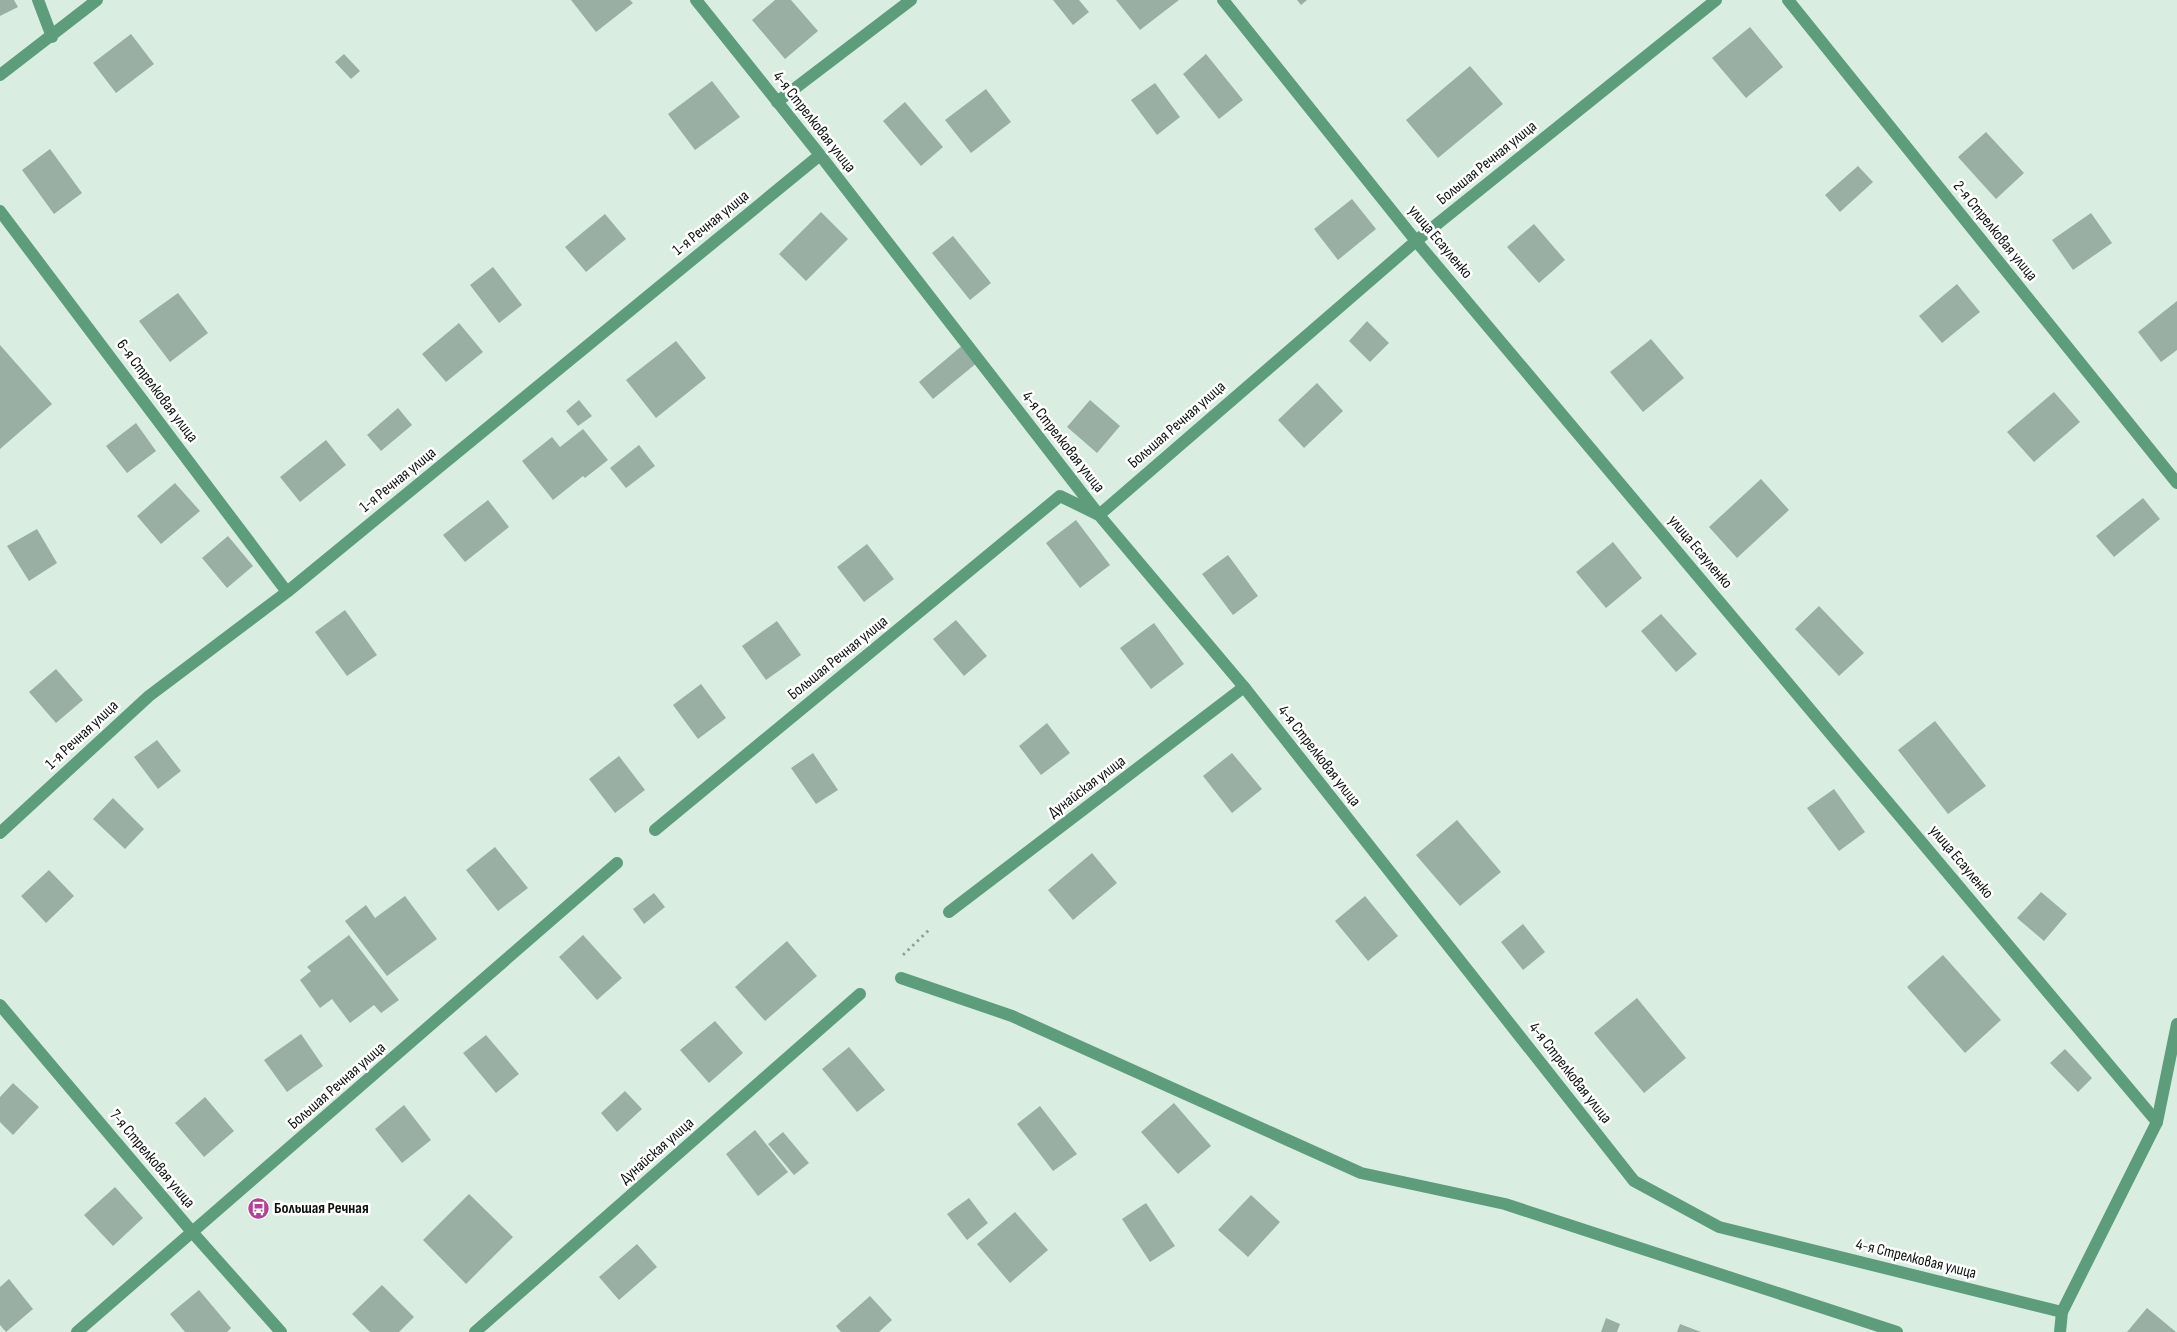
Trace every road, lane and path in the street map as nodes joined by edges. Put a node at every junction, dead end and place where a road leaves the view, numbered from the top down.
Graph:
1 (38, 0) edge
2 (98, 0) edge
3 (696, 0) edge
4 (911, 0) edge
5 (1223, 0) edge
6 (1716, 0) edge
7 (1788, 0) edge
8 (52, 37) junction
9 (0, 75) edge
10 (777, 102) junction
11 (820, 155) junction
12 (0, 211) edge
13 (1416, 241) junction
14 (2177, 483) edge
15 (1099, 515) junction
16 (287, 592) junction
17 (1244, 687) junction
18 (655, 830) dead end
19 (0, 833) edge
20 (617, 863) dead end
21 (949, 912) dead end
22 (901, 978) dead end
23 (860, 994) dead end
24 (0, 1005) edge
25 (2177, 1024) edge
26 (2157, 1122) junction
27 (193, 1233) junction
28 (2062, 1312) junction
29 (77, 1332) edge
30 (281, 1332) edge
31 (475, 1332) edge
32 (1897, 1332) edge
33 (2060, 1332) edge

1 - 8 street
2 - 8 street
3 - 10 street, 4-я Стрелковая улица
4 - 10 street
5 - 13 street, улица Есауленко
6 - 13 street, Большая Речная улица
7 - 14 street, 2-я Стрелковая улица
8 - 9 street
10 - 11 street, 4-я Стрелковая улица
11 - 15 street, 4-я Стрелковая улица
11 - 16 street, 1-я Речная улица
12 - 16 street, 6-я Стрелковая улица
13 - 15 street, Большая Речная улица
13 - 26 street, улица Есауленко
15 - 17 street, 4-я Стрелковая улица
15 - 18 street, Большая Речная улица
16 - 19 street, 1-я Речная улица
17 - 21 street, Дунайская улица
17 - 28 street, 4-я Стрелковая улица
20 - 27 street, Большая Речная улица
22 - 32 street
23 - 31 street, Дунайская улица
24 - 27 street, 7-я Стрелковая улица
25 - 26 street
26 - 28 street
27 - 29 street, Большая Речная улица
27 - 30 street, 7-я Стрелковая улица
28 - 33 street

